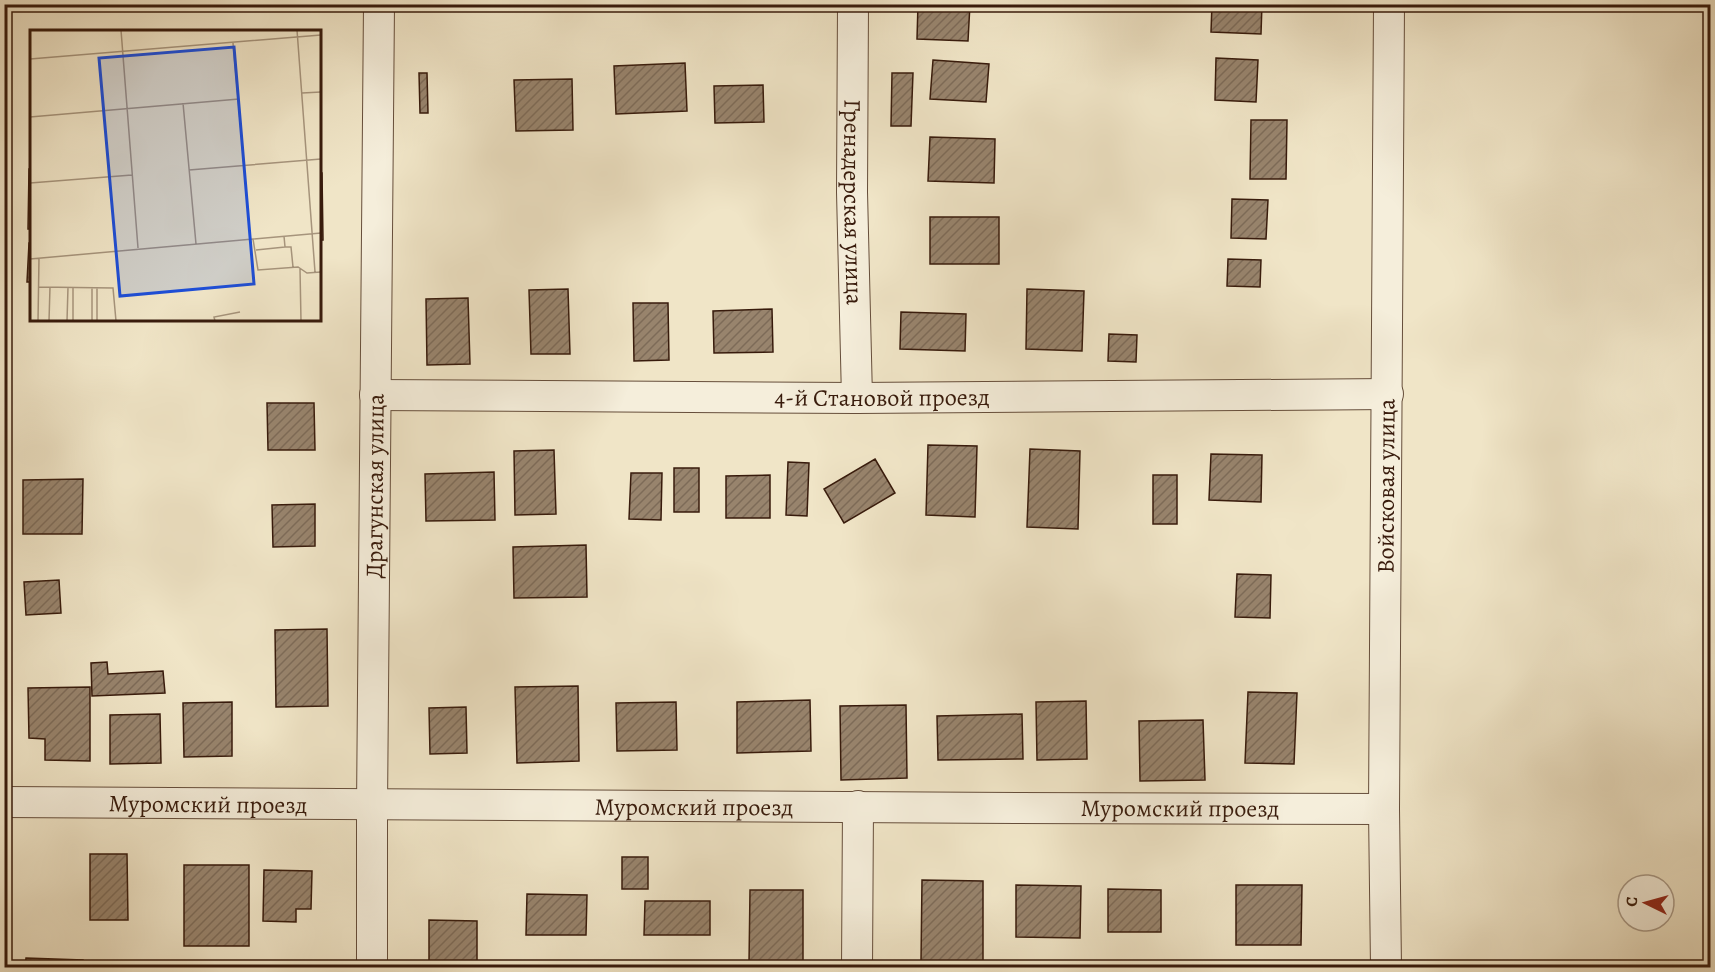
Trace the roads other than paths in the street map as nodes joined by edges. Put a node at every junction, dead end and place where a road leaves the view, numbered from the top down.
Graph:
1 (379, 4) edge
2 (854, 4) edge
3 (1389, 4) edge
4 (1388, 394) junction
5 (375, 395) junction
6 (857, 398) junction
7 (4, 802) edge
8 (858, 806) junction
9 (372, 807) junction
10 (1384, 809) junction
11 (372, 968) edge
12 (857, 968) edge
13 (1386, 968) edge

1 - 5 street, Драгунская улица
2 - 6 street, Гренадерская улица
3 - 4 street, Войсковая улица
4 - 6 street, 4-й Становой проезд
4 - 10 street, Войсковая улица
5 - 6 street, 4-й Становой проезд
5 - 9 street, Драгунская улица
7 - 9 street, Муромский проезд
8 - 9 street, Муромский проезд
8 - 10 street, Муромский проезд
8 - 12 street
9 - 11 street, Драгунская улица
10 - 13 street, Войсковая улица

